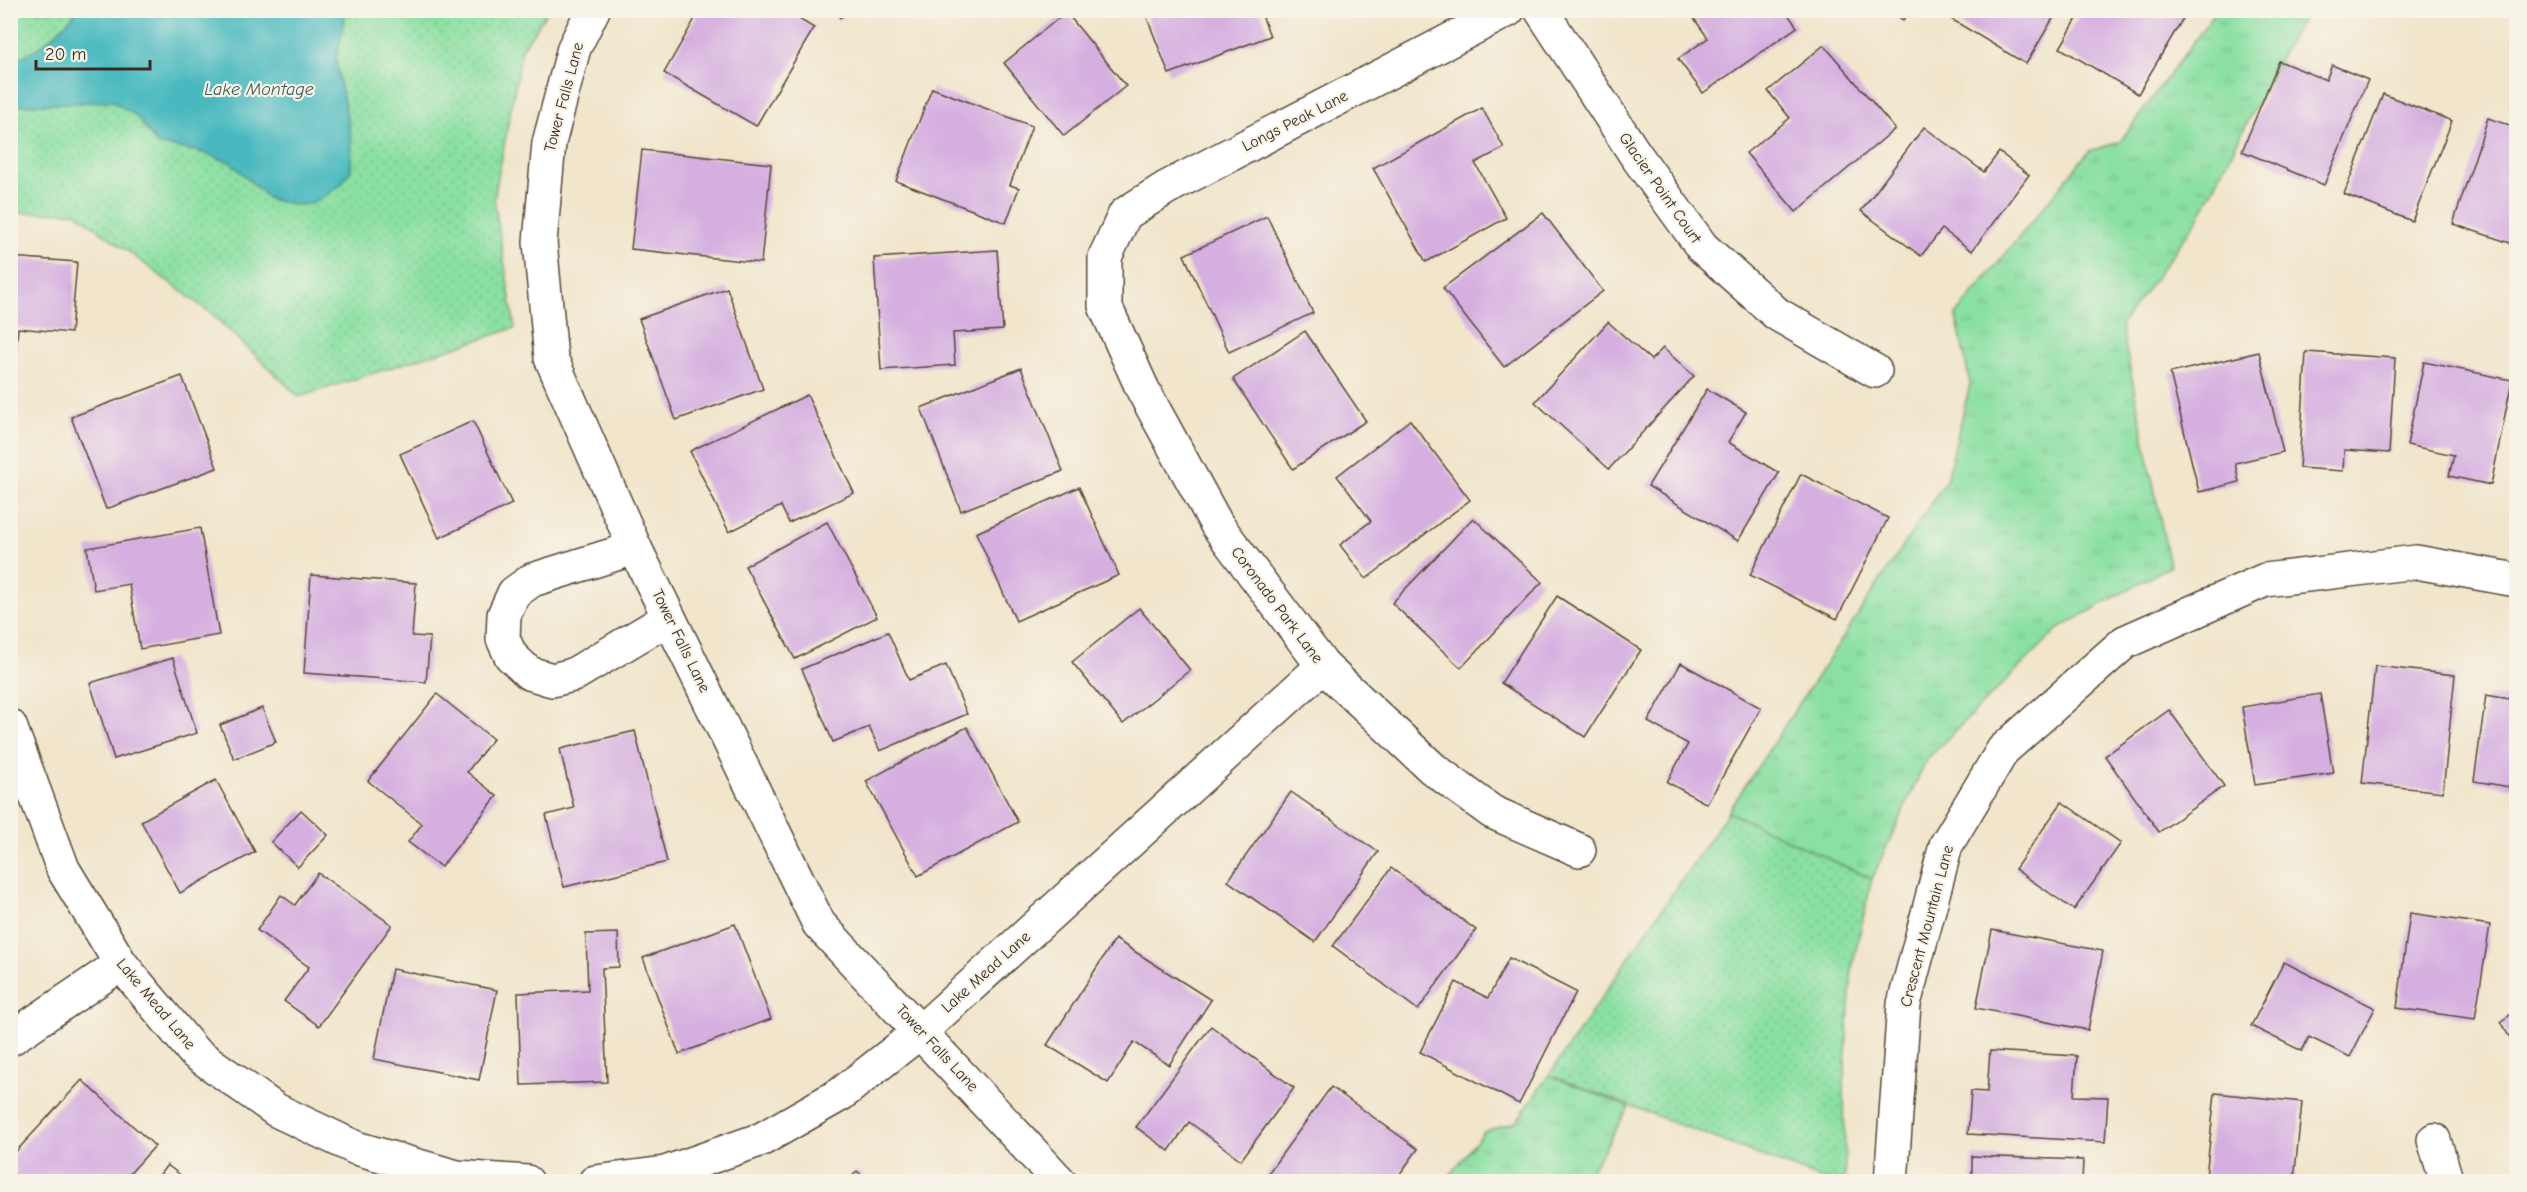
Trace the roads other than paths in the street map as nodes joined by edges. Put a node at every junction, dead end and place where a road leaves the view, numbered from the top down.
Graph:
1 (593, 10) edge
2 (1508, 10) edge
3 (1541, 10) edge
4 (1105, 257) joint
5 (1875, 371) dead end
6 (635, 549) junction
7 (2517, 580) edge
8 (669, 618) junction
9 (1323, 666) junction
10 (10, 726) edge
11 (1579, 850) dead end
12 (121, 964) junction
13 (921, 1030) junction
14 (10, 1039) edge
15 (2434, 1140) dead end
16 (527, 1182) edge
17 (594, 1182) edge
18 (1060, 1182) edge
19 (1891, 1182) edge
20 (2447, 1182) edge

1 - 6 street, Tower Falls Lane
2 - 4 street, Longs Peak Lane
3 - 5 street, Glacier Point Court
4 - 9 street, Coronado Park Lane
6 - 8 street, Tower Falls Lane
6 - 8 street
7 - 19 street, Crescent Mountain Lane
8 - 13 street, Tower Falls Lane
9 - 11 street, Coronado Park Lane
9 - 13 street, Lake Mead Lane
10 - 12 street, Lake Mead Lane
12 - 14 street
12 - 16 street, Lake Mead Lane
13 - 17 street, Lake Mead Lane
13 - 18 street, Tower Falls Lane
15 - 20 street

